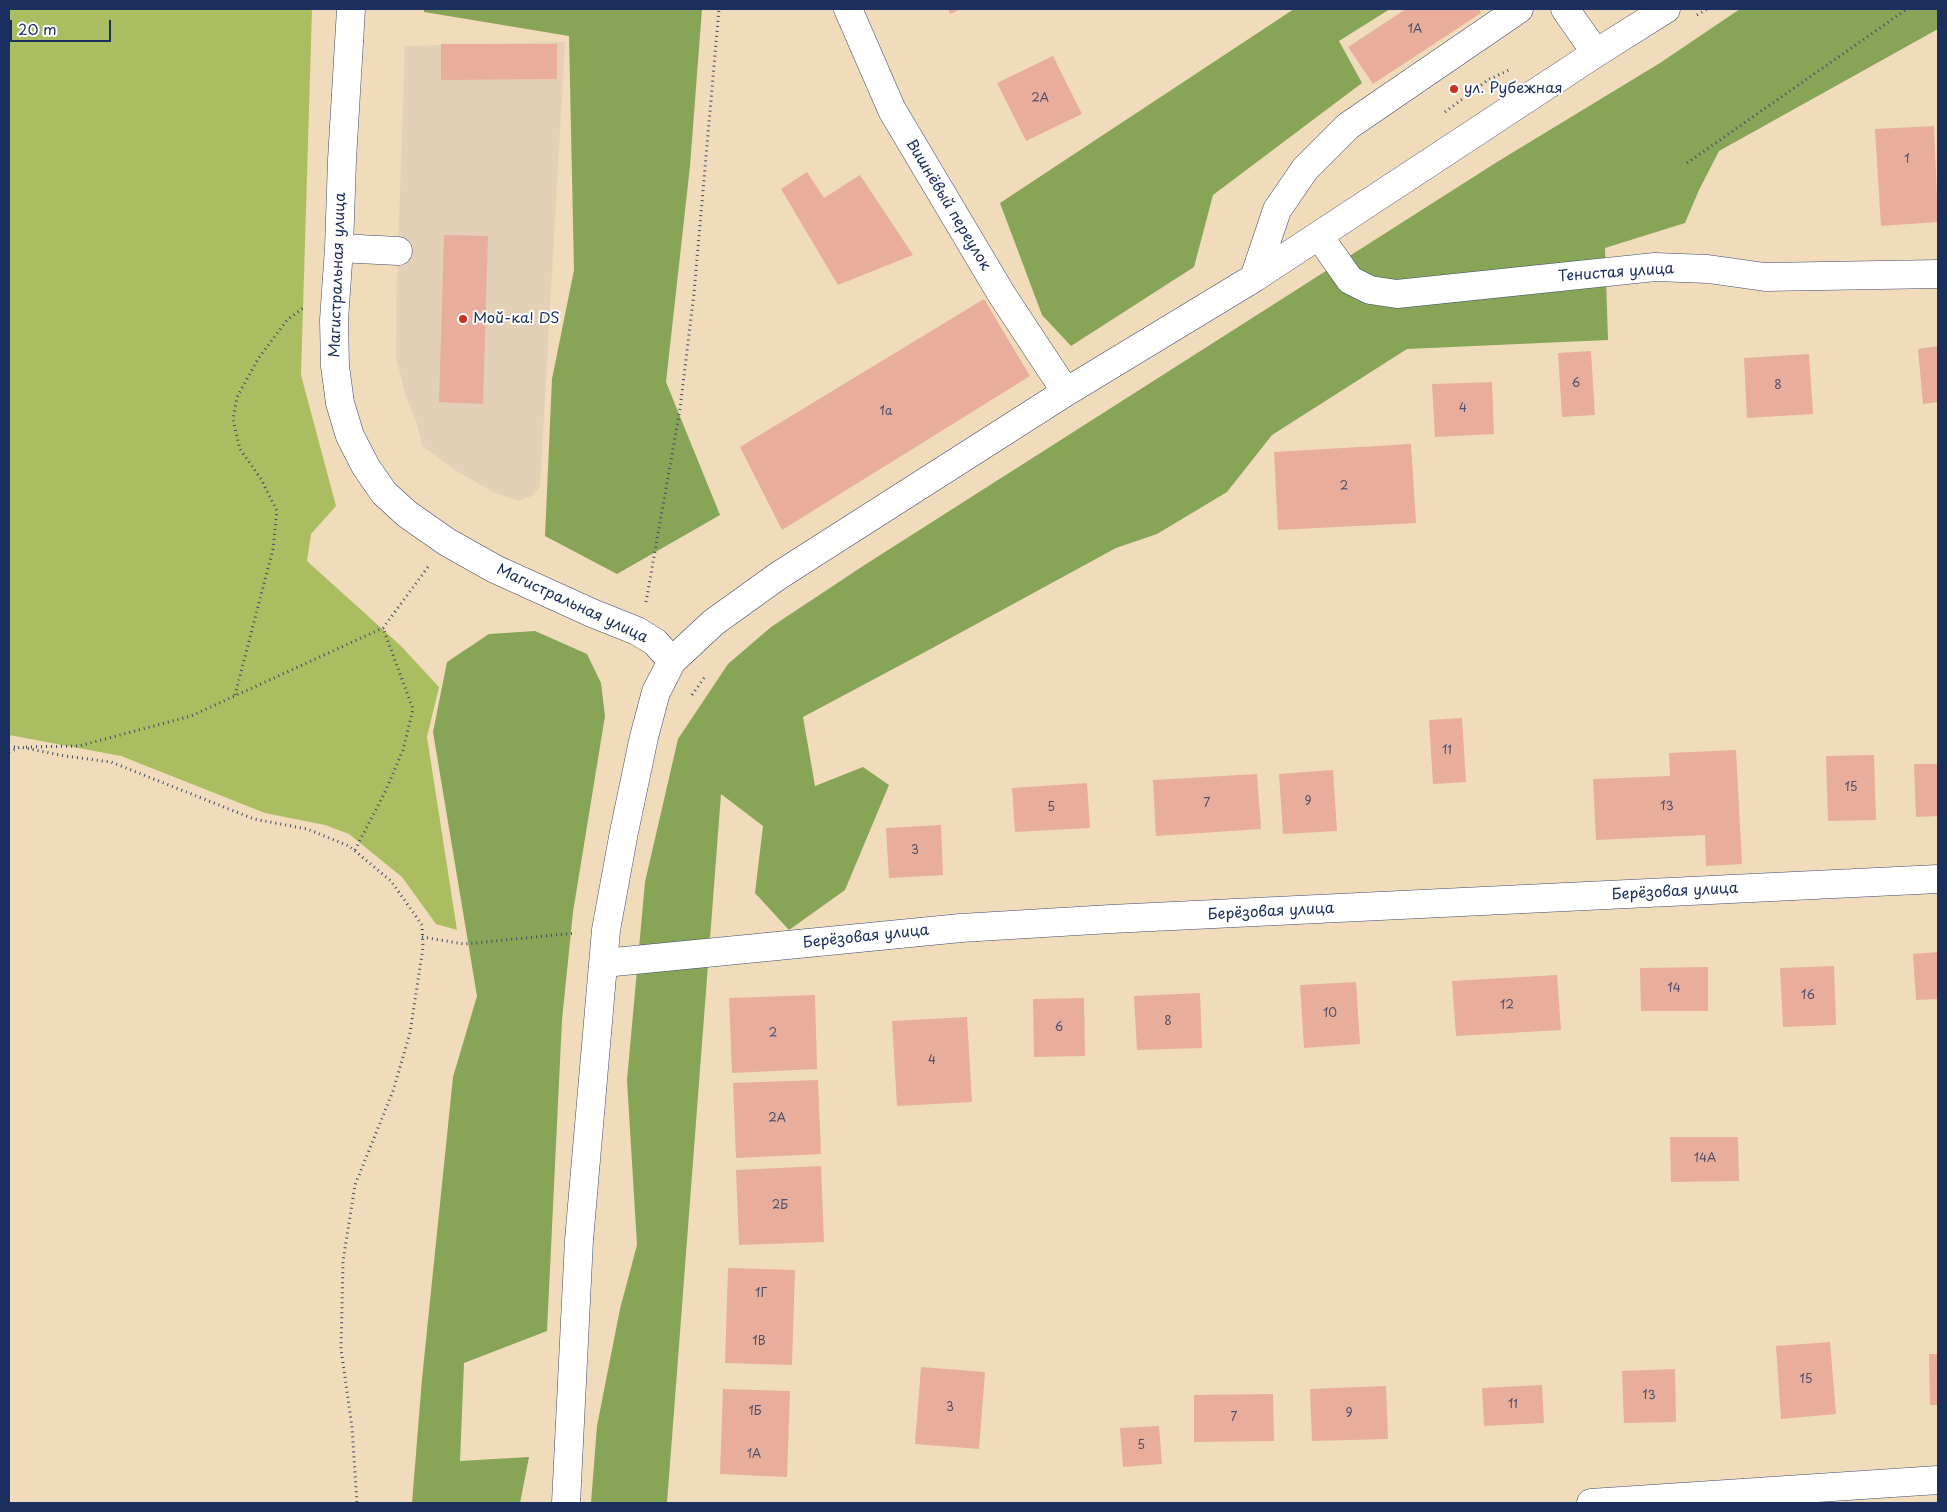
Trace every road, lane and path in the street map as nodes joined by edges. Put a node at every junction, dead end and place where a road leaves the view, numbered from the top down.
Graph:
1 (351, 9) edge
2 (719, 9) edge
3 (848, 9) edge
4 (1519, 9) edge
5 (1565, 9) edge
6 (1666, 9) edge
7 (1907, 9) edge
8 (1596, 53) junction
9 (1687, 163) dead end
10 (1319, 236) junction
11 (339, 248) junction
12 (398, 250) dead end
13 (1938, 274) edge
14 (1254, 278) junction
15 (336, 281) junction
16 (1066, 392) junction
17 (446, 542) junction
18 (646, 602) dead end
19 (383, 628) junction
20 (672, 661) junction
21 (235, 696) junction
22 (9, 747) edge
23 (20, 747) junction
24 (9, 752) edge
25 (355, 850) junction
26 (1938, 879) edge
27 (606, 930) junction
28 (422, 937) junction
29 (604, 963) junction
30 (1938, 1480) edge
31 (357, 1503) edge
32 (566, 1503) edge
33 (1591, 1503) edge

1 - 11 street, Магистральная улица
2 - 18 path
3 - 16 street, Вишнёвый переулок
4 - 14 street
5 - 8 street
6 - 8 street
7 - 9 path
8 - 10 street
10 - 13 street, Тенистая улица
10 - 14 street
11 - 12 street
11 - 15 street, Магистральная улица
14 - 16 street
15 - 17 street, Магистральная улица
15 - 21 path
16 - 20 street
17 - 19 path
17 - 20 street, Магистральная улица
19 - 21 path
19 - 25 path
20 - 27 street
21 - 23 path
22 - 23 path
23 - 24 path
23 - 25 path
25 - 28 path
26 - 29 street, Берёзовая улица
27 - 28 path
27 - 29 street
28 - 31 path
29 - 32 street
30 - 33 street

